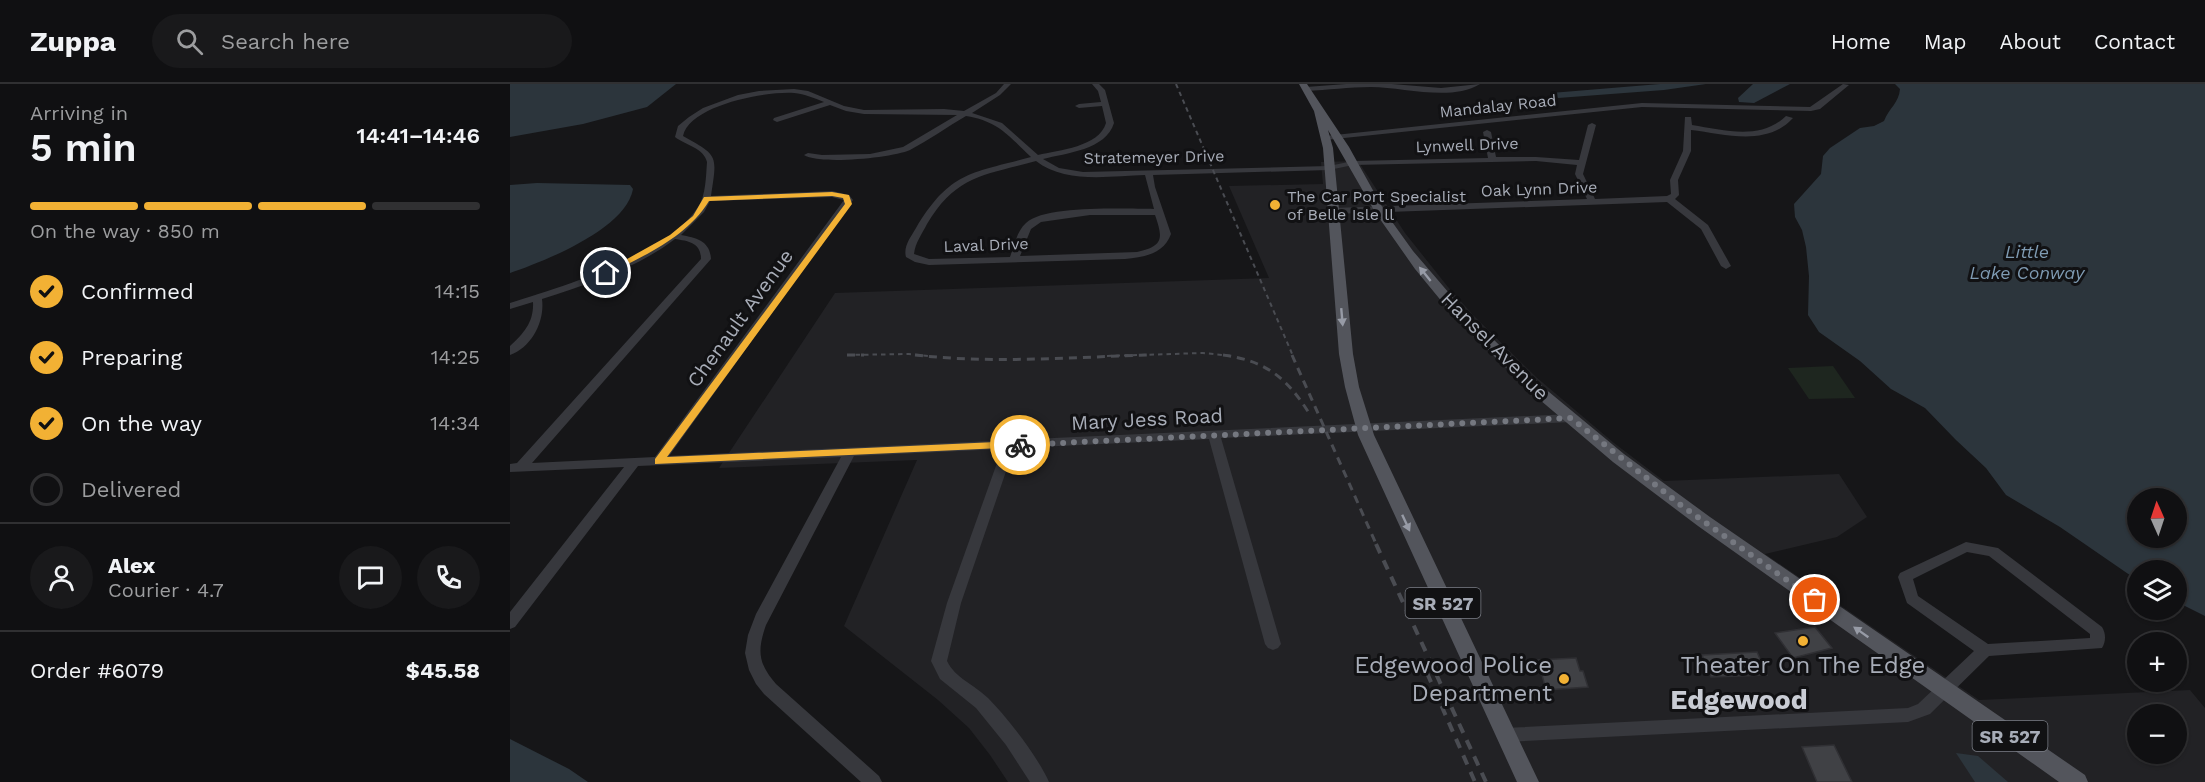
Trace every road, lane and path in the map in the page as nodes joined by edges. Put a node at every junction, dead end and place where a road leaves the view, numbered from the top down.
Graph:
1 (1008, 84) edge
2 (1095, 84) edge
3 (1477, 84) edge
4 (1379, 85) edge
5 (1846, 85) edge
6 (1305, 87) edge
7 (829, 104) junction
8 (1105, 104) junction
9 (1079, 106) dead end
10 (1319, 111) junction
11 (965, 114) junction
12 (1789, 118) dead end
13 (777, 120) dead end
14 (1592, 125) dead end
15 (1487, 132) dead end
16 (1340, 136) junction
17 (1325, 138) junction
18 (808, 154) dead end
19 (1038, 158) junction
20 (1492, 160) junction
21 (1353, 164) junction
22 (1581, 164) junction
23 (1329, 168) junction
24 (1149, 173) junction
25 (707, 199) junction
26 (1671, 199) junction
27 (1593, 203) junction
28 (1379, 209) junction
29 (1333, 211) junction
30 (1159, 212) junction
31 (673, 236) junction
32 (1014, 259) junction
33 (1726, 266) dead end
34 (537, 297) junction
35 (510, 306) edge
36 (510, 352) edge
37 (1571, 418) junction
38 (1364, 427) junction
39 (1214, 435) junction
40 (1009, 445) junction
41 (849, 453) junction
42 (658, 461) junction
43 (635, 462) junction
44 (515, 467) edge
45 (510, 623) edge
46 (1273, 644) dead end
47 (1985, 650) junction
48 (1944, 689) junction
49 (1505, 735) junction
50 (873, 782) edge
51 (1040, 782) edge
52 (1528, 782) edge
53 (2077, 782) edge

1 - 11 street
2 - 8 street
3 - 4 street
4 - 6 street
5 - 16 street, Mandalay Road
6 - 10 main road, SR 527
7 - 11 street, Stratemeyer Drive
7 - 13 street
7 - 25 street, Stratemeyer Drive
8 - 9 street
8 - 19 street
10 - 16 main road, Hansel Avenue / SR 527
10 - 17 main road, SR 527
11 - 18 street
11 - 19 street, Stratemeyer Drive
12 - 26 street
14 - 22 street
15 - 20 street
16 - 17 street, Mandalay Road
16 - 21 main road, Hansel Avenue / SR 527
17 - 23 main road, SR 527
19 - 24 street, Stratemeyer Drive
19 - 32 street, Laval Drive
20 - 21 street, Lynwell Drive
20 - 22 street, Lynwell Drive
21 - 23 street, Lynwell Drive
21 - 28 main road, Hansel Avenue / SR 527
22 - 27 street
23 - 24 street, Stratemeyer Drive
23 - 29 main road, SR 527
24 - 30 street, Laval Drive
25 - 31 street
25 - 42 street, Chenault Avenue
26 - 27 street, Oak Lynn Drive
26 - 33 street
27 - 28 street, Oak Lynn Drive
28 - 29 street, Oak Lynn Drive
37 -> 28 main road, Hansel Avenue / SR 527
29 -> 38 main road, SR 527
30 - 32 street
30 - 32 street, Laval Drive
31 - 34 street
31 - 44 street
34 - 35 street
34 - 36 street
37 - 38 street, Mary Jess Road
48 -> 37 main road, Hansel Avenue / SR 527
38 - 39 street, Mary Jess Road
38 -> 49 main road, SR 527
39 - 40 street, Mary Jess Road
39 - 46 street
40 - 41 street, Mary Jess Road
40 - 51 street
41 - 42 street, Mary Jess Road
41 - 50 street
42 - 43 street, Mary Jess Road
43 - 44 street, Mary Jess Road
43 - 45 street
47 - 47 street
47 - 48 street
48 - 49 street
48 - 53 main road, Hansel Avenue / SR 527
49 - 52 main road, SR 527

